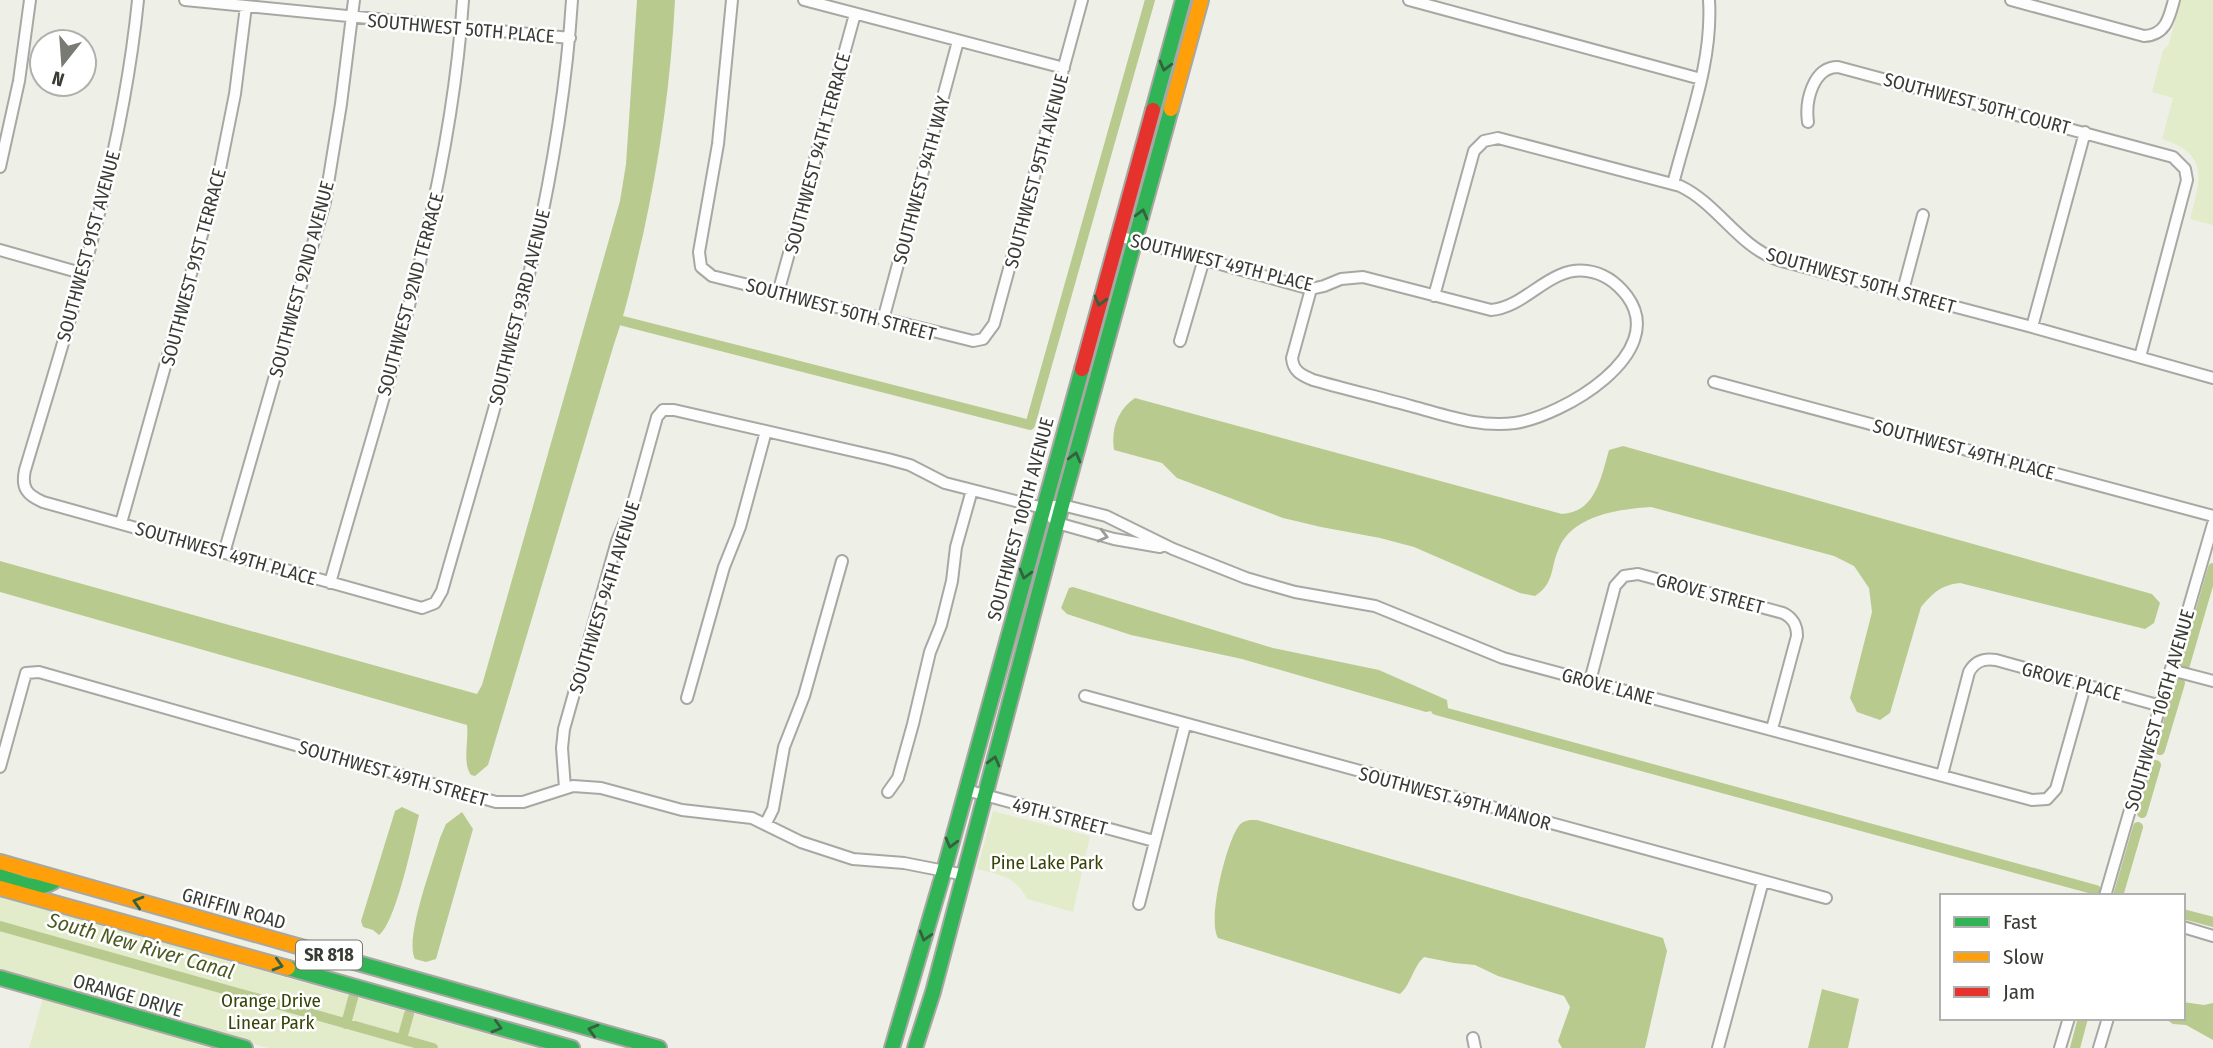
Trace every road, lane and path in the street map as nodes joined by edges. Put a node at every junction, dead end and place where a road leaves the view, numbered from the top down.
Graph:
1 (30, 0) edge
2 (138, 0) edge
3 (185, 0) edge
4 (354, 0) edge
5 (463, 0) edge
6 (572, 0) edge
7 (732, 0) edge
8 (804, 0) edge
9 (1082, 0) edge
10 (1183, 0) edge
11 (1201, 0) edge
12 (1409, 0) edge
13 (1709, 0) edge
14 (2011, 0) edge
15 (2174, 0) edge
16 (246, 6) junction
17 (855, 14) junction
18 (352, 18) junction
19 (460, 28) junction
20 (570, 38) junction
21 (958, 41) junction
22 (1064, 68) junction
23 (1701, 79) junction
24 (1808, 122) dead end
25 (2085, 132) junction
26 (0, 167) edge
27 (1673, 184) junction
28 (1923, 215) dead end
29 (1118, 236) junction
30 (1135, 240) junction
31 (0, 250) edge
32 (1203, 259) junction
33 (81, 273) junction
34 (1311, 289) junction
35 (778, 293) junction
36 (1902, 293) junction
37 (1434, 296) junction
38 (883, 320) junction
39 (2032, 327) junction
40 (983, 339) joint
41 (1180, 341) dead end
42 (2140, 357) junction
43 (2213, 378) edge
44 (1714, 382) dead end
45 (766, 431) junction
46 (25, 489) joint
47 (972, 490) junction
48 (1062, 505) junction
49 (1043, 508) junction
50 (2213, 516) edge
51 (121, 523) junction
52 (1057, 523) junction
53 (2213, 524) edge
54 (1173, 550) junction
55 (224, 553) junction
56 (842, 561) dead end
57 (330, 583) junction
58 (431, 606) joint
59 (2171, 670) junction
60 (1590, 681) junction
61 (2213, 681) edge
62 (2085, 686) junction
63 (1085, 696) dead end
64 (687, 698) dead end
65 (2161, 706) junction
66 (1185, 725) junction
67 (1772, 729) junction
68 (0, 767) edge
69 (1942, 775) junction
70 (565, 788) junction
71 (966, 790) junction
72 (888, 792) dead end
73 (985, 796) junction
74 (765, 823) junction
75 (1154, 841) junction
76 (0, 862) edge
77 (944, 871) junction
78 (965, 874) junction
79 (0, 876) edge
80 (57, 879) junction
81 (1763, 881) junction
82 (0, 888) edge
83 (2106, 894) edge
84 (1826, 898) dead end
85 (1139, 904) dead end
86 (2185, 929) edge
87 (163, 933) junction
88 (2213, 936) edge
89 (310, 950) junction
90 (0, 978) edge
91 (329, 980) junction
92 (493, 1001) junction
93 (2068, 1020) edge
94 (2107, 1020) edge
95 (245, 1048) edge
96 (572, 1048) edge
97 (659, 1048) edge
98 (892, 1048) edge
99 (915, 1048) edge
100 (1718, 1048) edge
101 (2060, 1048) edge
102 (2099, 1048) edge

1 - 26 street
2 - 33 street, SOUTHWEST 91ST AVENUE
3 - 16 street, SOUTHWEST 50TH PLACE
4 - 18 street, SOUTHWEST 92ND AVENUE
5 - 19 street, SOUTHWEST 92ND TERRACE
6 - 20 street, SOUTHWEST 93RD AVENUE
7 - 35 street, SOUTHWEST 50TH STREET
8 - 17 street
9 - 22 street, SOUTHWEST 95TH AVENUE
10 -> 29 main road, SOUTHWEST 100TH AVENUE
30 -> 11 main road, SOUTHWEST 100TH AVENUE
12 - 23 street
13 - 23 street
14 - 15 street
16 - 18 street, SOUTHWEST 50TH PLACE
16 - 51 street, SOUTHWEST 91ST TERRACE
17 - 21 street
17 - 35 street, SOUTHWEST 94TH TERRACE
18 - 19 street, SOUTHWEST 50TH PLACE
18 - 55 street, SOUTHWEST 92ND AVENUE
19 - 20 street, SOUTHWEST 50TH PLACE
19 - 57 street, SOUTHWEST 92ND TERRACE
20 - 58 street, SOUTHWEST 93RD AVENUE
21 - 22 street
21 - 38 street, SOUTHWEST 94TH WAY
22 - 40 street, SOUTHWEST 95TH AVENUE
23 - 27 street
24 - 25 street, SOUTHWEST 50TH COURT
25 - 39 street
25 - 42 street, SOUTHWEST 50TH COURT
27 - 36 street, SOUTHWEST 50TH STREET
27 - 37 street, SOUTHWEST 50TH STREET
28 - 36 street
29 - 30 street, SOUTHWEST 49TH PLACE
29 -> 49 main road, SOUTHWEST 100TH AVENUE
30 - 32 street, SOUTHWEST 49TH PLACE
48 -> 30 main road, SOUTHWEST 100TH AVENUE
31 - 33 street
32 - 34 street, SOUTHWEST 49TH PLACE
32 - 41 street
33 - 46 street, SOUTHWEST 91ST AVENUE
34 - 37 street, SOUTHWEST 49TH PLACE
34 - 37 street, SOUTHWEST 49TH PLACE
35 - 38 street, SOUTHWEST 50TH STREET
36 - 39 street, SOUTHWEST 50TH STREET
38 - 40 street, SOUTHWEST 50TH STREET
39 - 42 street, SOUTHWEST 50TH STREET
42 - 43 street, SOUTHWEST 50TH STREET
44 - 50 street, SOUTHWEST 49TH PLACE
45 - 47 street
45 - 64 street
45 - 70 street, SOUTHWEST 94TH AVENUE
46 - 51 street, SOUTHWEST 49TH PLACE
47 - 49 street
47 - 72 street
48 - 49 street, GROVE LANE
48 - 52 main road, SOUTHWEST 100TH AVENUE
48 - 54 street, GROVE LANE
49 - 52 street
49 -> 71 main road, SOUTHWEST 100TH AVENUE
51 - 55 street, SOUTHWEST 49TH PLACE
52 -> 54 street, GROVE LANE
73 -> 52 main road, SOUTHWEST 100TH AVENUE
53 - 59 street, SOUTHWEST 106TH AVENUE
54 - 60 street, GROVE LANE
55 - 57 street, SOUTHWEST 49TH PLACE
56 - 74 street
57 - 58 street, SOUTHWEST 49TH PLACE
59 - 61 street
59 - 65 street, SOUTHWEST 106TH AVENUE
60 - 67 street, GROVE LANE
60 - 67 street, GROVE STREET
62 - 65 street, GROVE PLACE
62 - 69 street, GROVE LANE
62 - 69 street, GROVE PLACE
63 - 66 street, SOUTHWEST 49TH MANOR
65 - 83 street, SOUTHWEST 106TH AVENUE
66 - 75 street
66 - 81 street, SOUTHWEST 49TH MANOR
67 - 69 street, GROVE LANE
68 - 70 street, SOUTHWEST 49TH STREET
70 - 74 street, SOUTHWEST 49TH STREET
71 - 73 street, 49TH STREET
71 -> 77 main road, SOUTHWEST 100TH AVENUE
73 - 75 street, 49TH STREET
73 - 78 main road, SOUTHWEST 100TH AVENUE
74 - 77 street, SOUTHWEST 49TH STREET
75 - 85 street
76 - 80 main road, GRIFFIN ROAD / SR 818
77 - 78 street, SOUTHWEST 49TH STREET
77 -> 98 main road, SOUTHWEST 100TH AVENUE
78 - 99 main road, SOUTHWEST 100TH AVENUE
79 - 80 main road
89 -> 80 main road, GRIFFIN ROAD / SR 818
81 - 84 street, SOUTHWEST 49TH MANOR
81 - 100 street
82 - 87 main road, SR 818
86 - 88 street
87 - 89 main road
87 -> 91 main road, SR 818
89 - 92 main road, GRIFFIN ROAD / SR 818
90 - 95 main road, ORANGE DRIVE
91 - 92 main road
91 -> 96 main road, SR 818
97 -> 92 main road, GRIFFIN ROAD / SR 818
93 - 101 street
94 - 102 street

